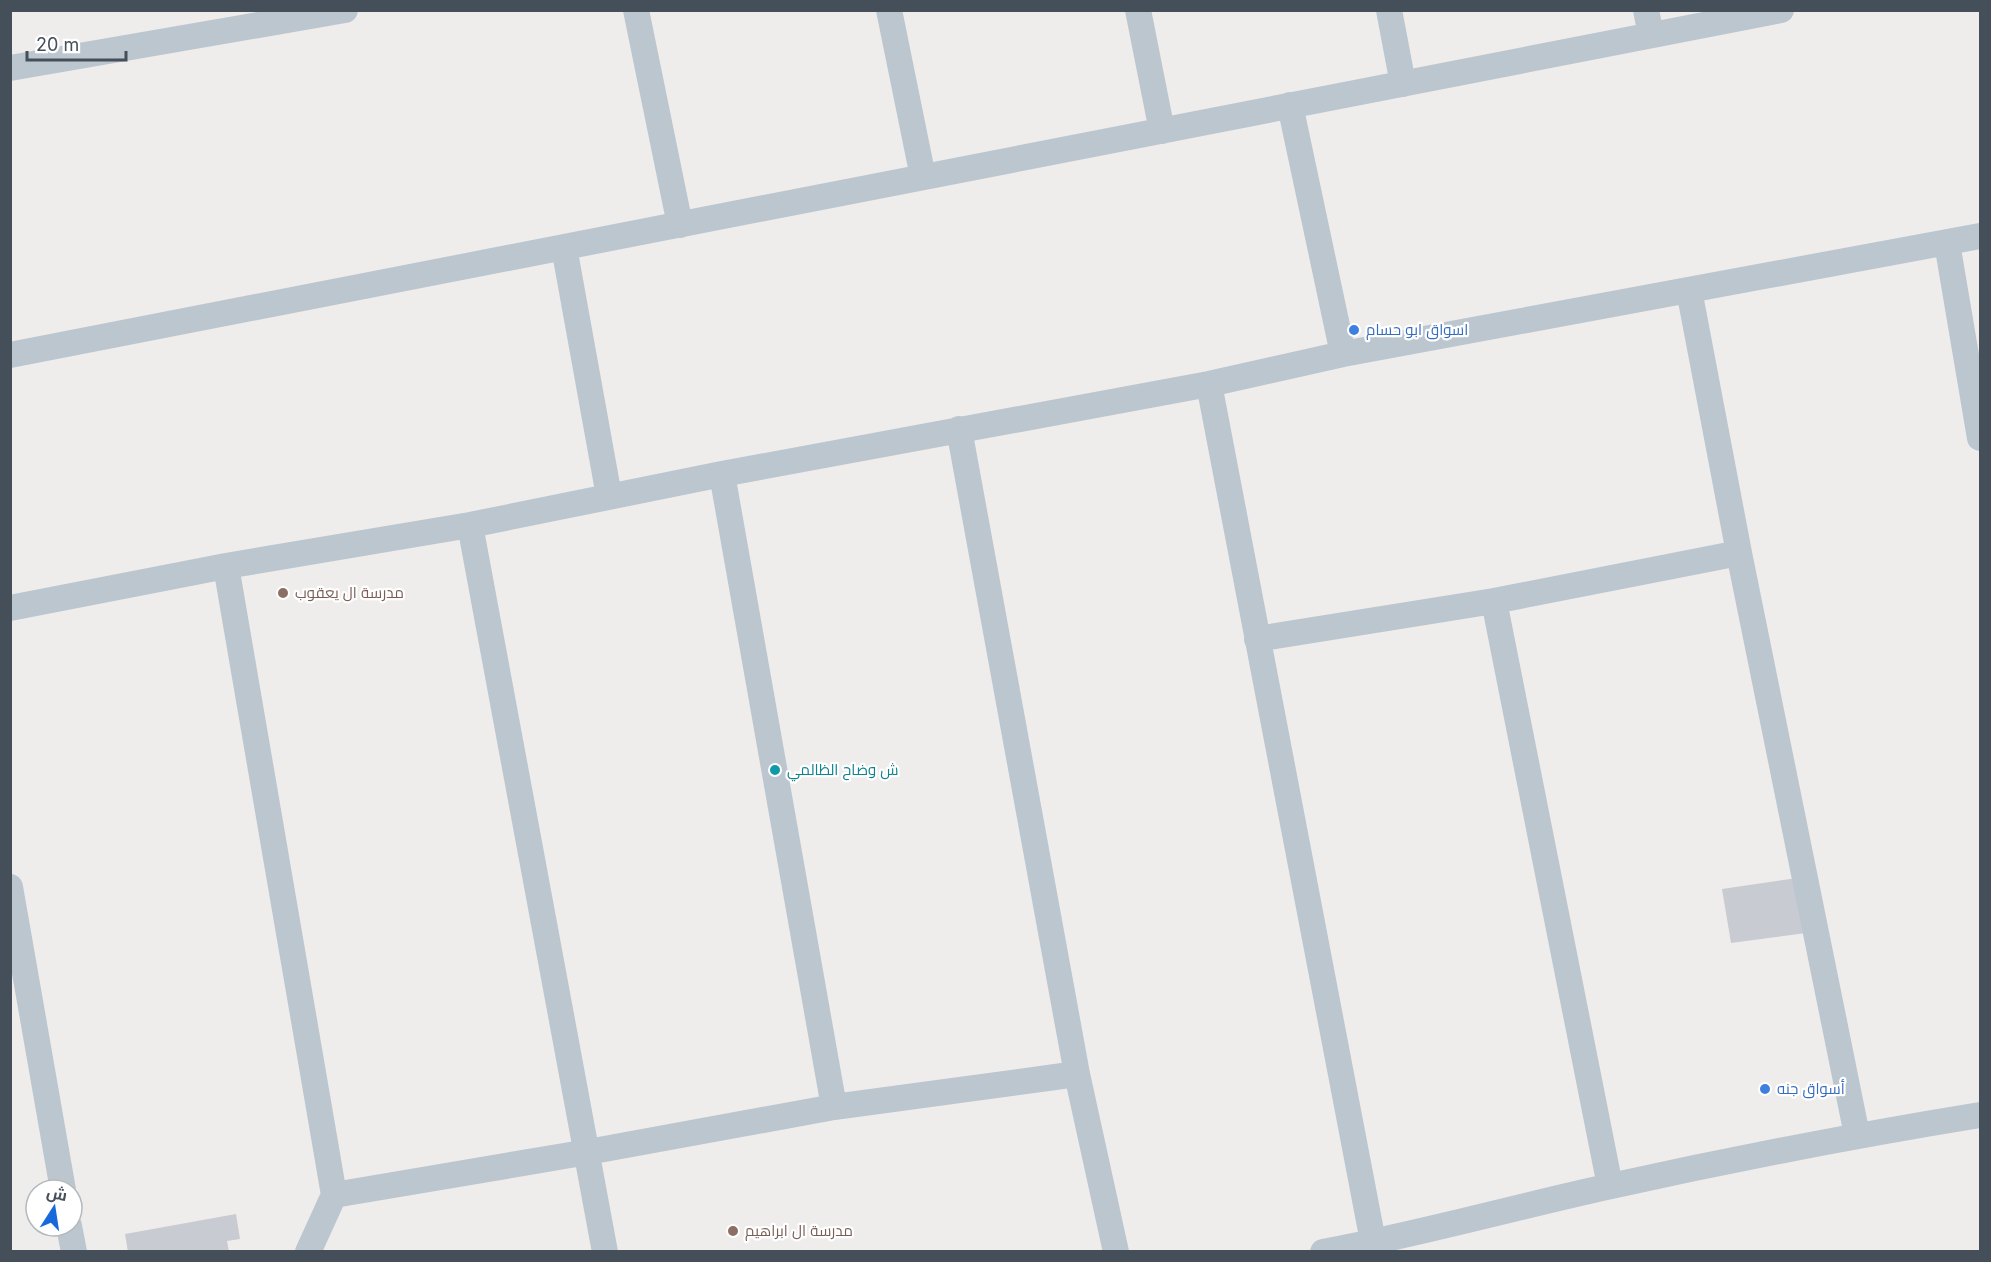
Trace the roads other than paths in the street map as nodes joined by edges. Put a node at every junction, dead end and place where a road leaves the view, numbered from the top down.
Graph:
1 (345, 10) edge
2 (636, 10) edge
3 (889, 10) edge
4 (1138, 10) edge
5 (1389, 10) edge
6 (1781, 10) edge
7 (1648, 23) edge
8 (10, 68) edge
9 (1403, 84) junction
10 (1290, 105) junction
11 (1162, 131) junction
12 (923, 177) junction
13 (680, 225) junction
14 (1980, 236) edge
15 (1947, 243) junction
16 (564, 247) junction
17 (1689, 290) junction
18 (1343, 354) junction
19 (10, 355) edge
20 (1209, 384) junction
21 (959, 429) junction
22 (1980, 438) edge
23 (722, 474) junction
24 (609, 496) junction
25 (470, 525) junction
26 (1739, 553) junction
27 (226, 566) junction
28 (1494, 601) junction
29 (10, 609) edge
30 (1257, 639) junction
31 (10, 887) edge
32 (16, 957) edge
33 (1077, 1074) junction
34 (834, 1107) junction
35 (1980, 1115) edge
36 (1857, 1135) junction
37 (588, 1152) junction
38 (61, 1178) edge
39 (1611, 1186) junction
40 (334, 1195) junction
41 (1374, 1247) edge
42 (308, 1251) edge
43 (605, 1251) edge
44 (1116, 1251) edge
45 (1323, 1251) edge

1 - 8 street
2 - 13 street
3 - 12 street
4 - 11 street
5 - 9 street
6 - 7 street
7 - 9 street
9 - 10 street
10 - 11 street
10 - 18 street
11 - 12 street
12 - 13 street
13 - 16 street
14 - 15 street
15 - 17 street
15 - 22 street
16 - 19 street
16 - 24 street
17 - 18 street
17 - 26 street
18 - 20 street
20 - 21 street
20 - 30 street
21 - 23 street
21 - 33 street
23 - 24 street
23 - 34 street
24 - 25 street
25 - 27 street
25 - 37 street
26 - 28 street
26 - 36 street
27 - 29 street
27 - 40 street
28 - 30 street
28 - 39 street
30 - 41 street
31 - 32 street
32 - 38 street
33 - 34 street
33 - 44 street
34 - 37 street
35 - 36 street
36 - 39 street
37 - 40 street
37 - 43 street
39 - 41 street
40 - 42 street
41 - 45 street

